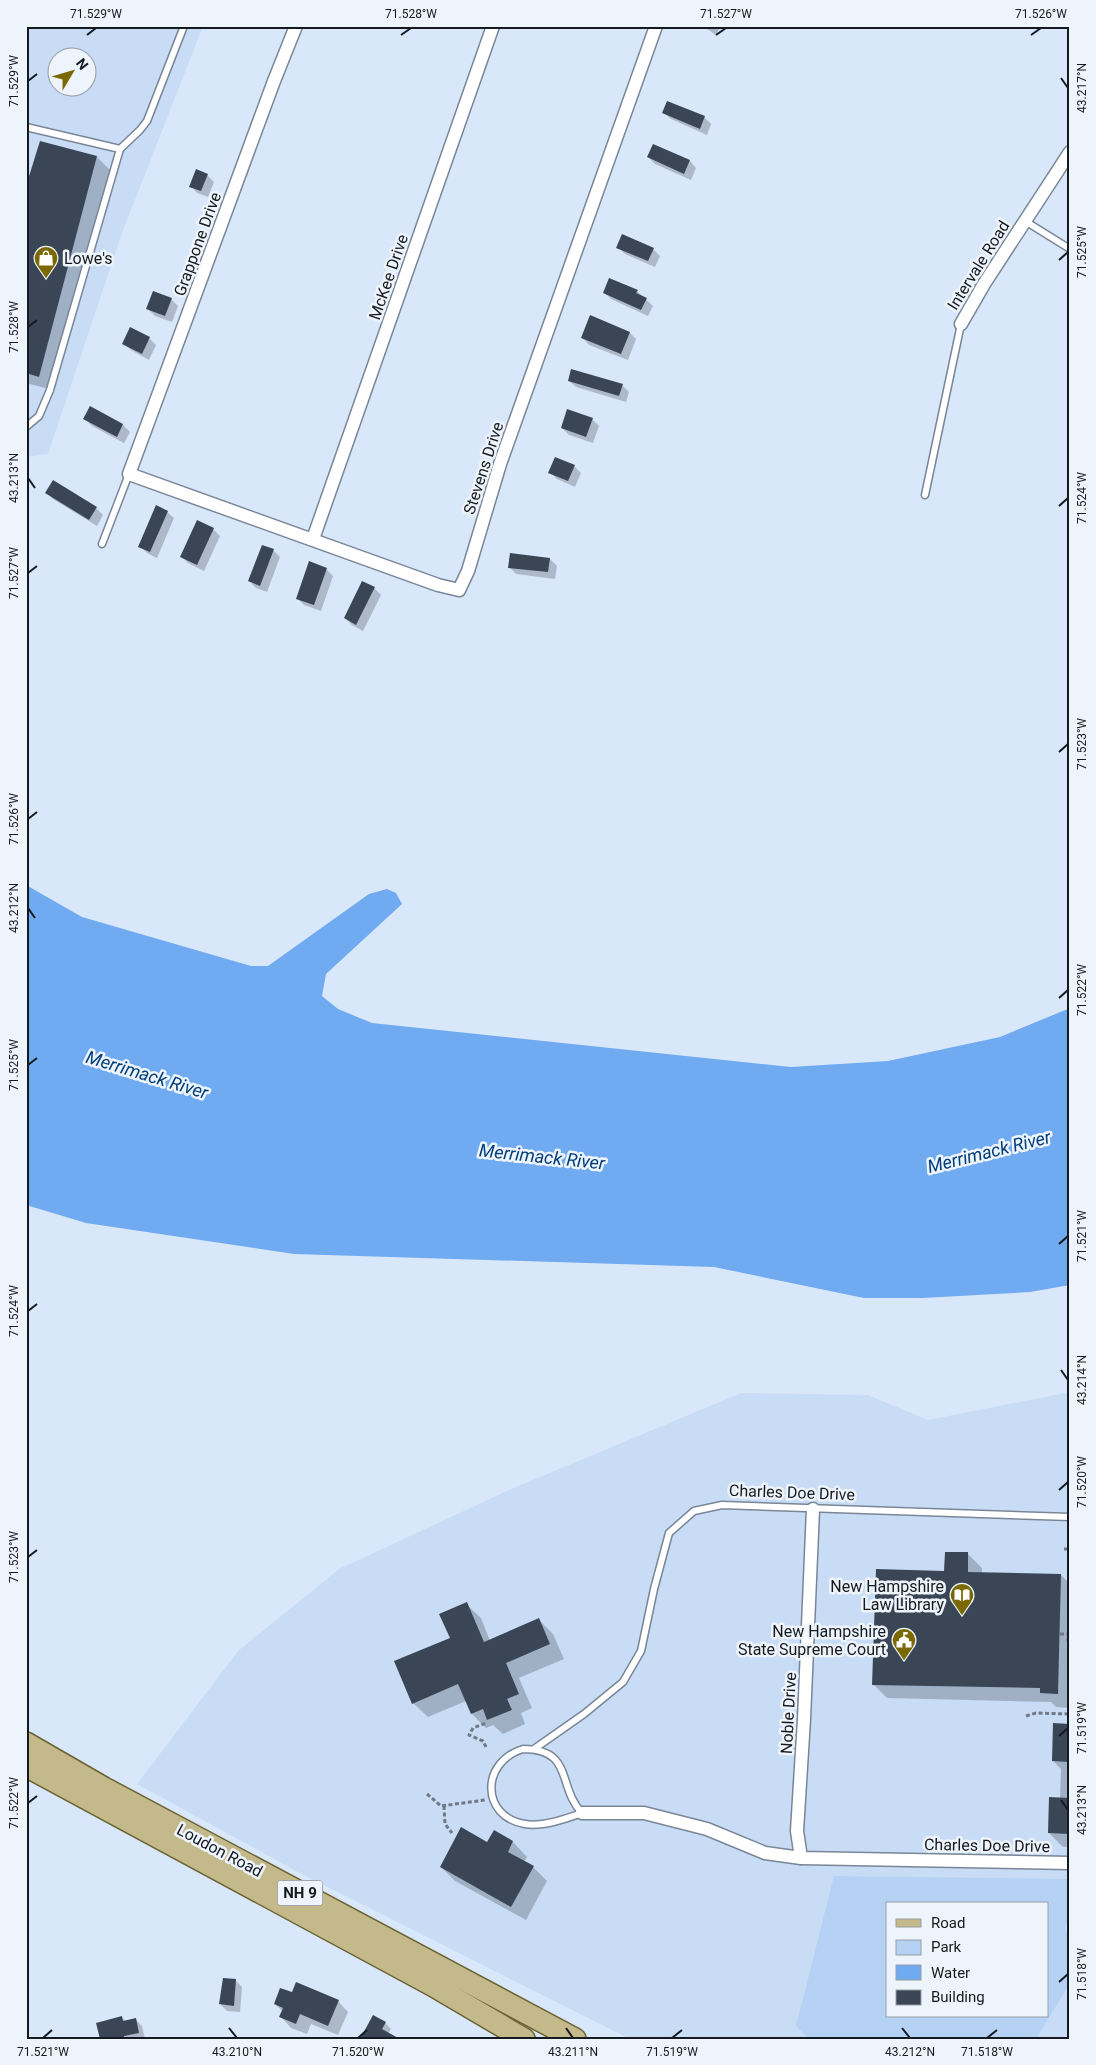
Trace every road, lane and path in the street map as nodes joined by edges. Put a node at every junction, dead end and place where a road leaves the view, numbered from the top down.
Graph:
1 (184, 26) edge
2 (296, 26) edge
3 (493, 26) edge
4 (656, 26) edge
5 (26, 127) edge
6 (120, 149) junction
7 (1070, 152) edge
8 (1025, 220) junction
9 (1070, 249) edge
10 (961, 324) joint
11 (26, 427) edge
12 (129, 474) junction
13 (925, 495) dead end
14 (313, 539) junction
15 (102, 544) dead end
16 (813, 1509) junction
17 (1070, 1517) edge
18 (1064, 1549) dead end
19 (1070, 1549) edge
20 (1070, 1625) edge
21 (1060, 1634) dead end
22 (1069, 1634) edge
23 (1070, 1644) edge
24 (1070, 1714) edge
25 (1026, 1716) dead end
26 (486, 1723) dead end
27 (26, 1743) edge
28 (486, 1747) dead end
29 (534, 1749) junction
30 (26, 1766) edge
31 (427, 1794) dead end
32 (487, 1800) dead end
33 (444, 1806) junction
34 (582, 1813) junction
35 (452, 1833) dead end
36 (800, 1858) junction
37 (1070, 1863) edge
38 (524, 2039) edge
39 (575, 2039) edge

1 - 6 lane
2 - 12 street, Grappone Drive
3 - 14 street, McKee Drive
4 - 14 street, Stevens Drive
5 - 6 lane
6 - 11 lane
7 - 8 street, Intervale Road
8 - 9 lane
8 - 10 street, Intervale Road
10 - 13 lane, Intervale Road
12 - 14 street, Stevens Drive
12 - 15 lane
16 - 17 lane, Charles Doe Drive
16 - 29 lane, Charles Doe Drive
16 - 36 street, Noble Drive
18 - 19 path
20 - 22 path
21 - 22 path
22 - 23 path
24 - 25 path
26 - 28 path
27 - 39 main road, Loudon Road / NH 9
29 - 34 lane
29 - 34 lane, Charles Doe Drive
30 - 38 main road, Loudon Road / NH 9
31 - 33 path
32 - 33 path
33 - 35 path
34 - 36 street, Charles Doe Drive
36 - 37 street, Charles Doe Drive

